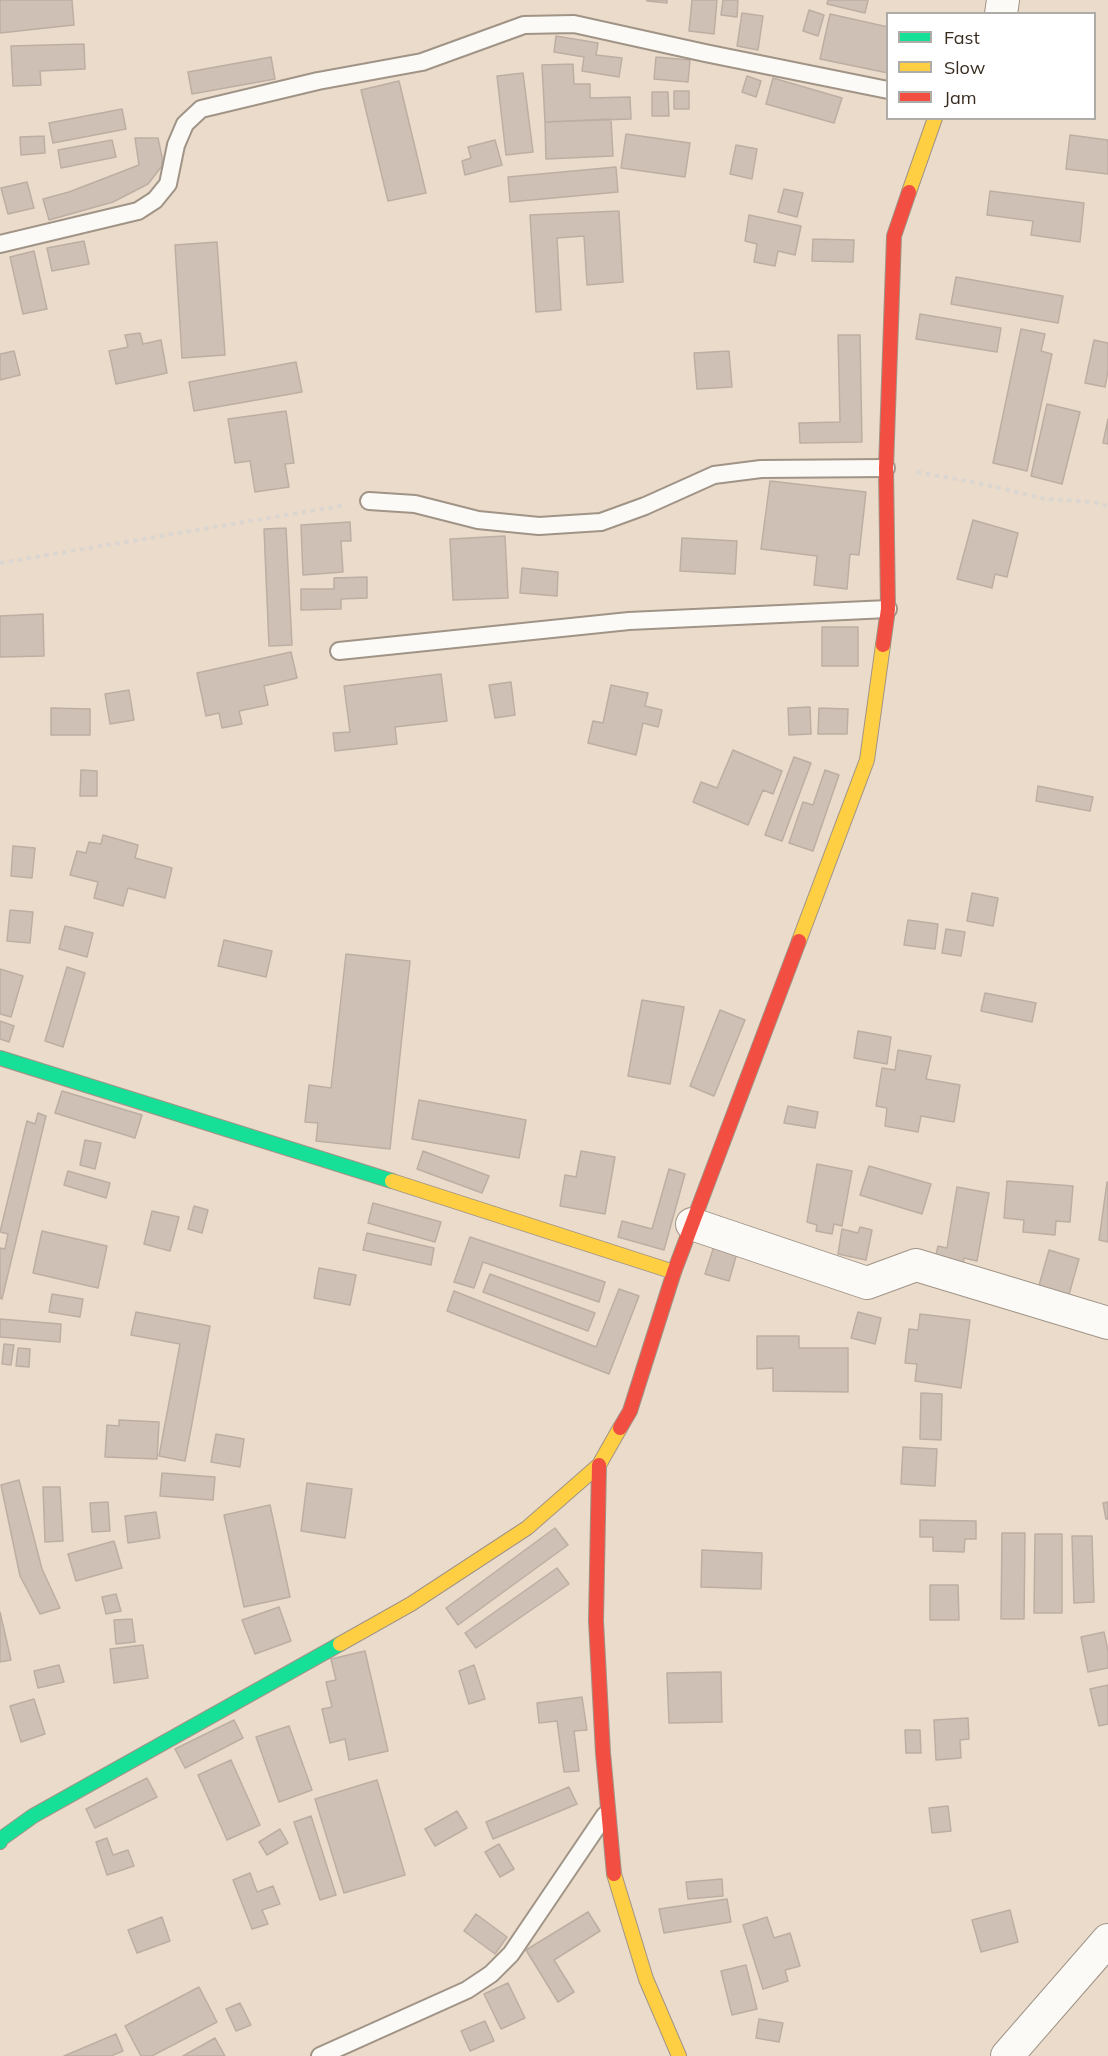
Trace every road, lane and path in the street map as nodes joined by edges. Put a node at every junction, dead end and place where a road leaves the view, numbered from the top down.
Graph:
1 (886, 90) edge
2 (934, 120) edge
3 (0, 244) edge
4 (886, 468) junction
5 (369, 501) joint
6 (1108, 506) edge
7 (0, 563) edge
8 (888, 609) junction
9 (339, 651) dead end
10 (0, 1058) edge
11 (692, 1224) junction
12 (674, 1272) junction
13 (1108, 1323) edge
14 (599, 1465) junction
15 (608, 1810) junction
16 (0, 1839) edge
17 (1108, 1940) edge
18 (320, 2056) edge
19 (679, 2056) edge
20 (1007, 2056) edge

1 - 3 lane
2 - 4 street
4 - 5 lane
4 - 6 path
4 - 8 street
5 - 7 path
8 - 9 lane
8 - 11 street
10 - 12 street
11 - 12 street
11 - 13 street
12 - 14 street
14 - 15 street
14 - 16 street
15 - 18 lane
15 - 19 street
17 - 20 street

